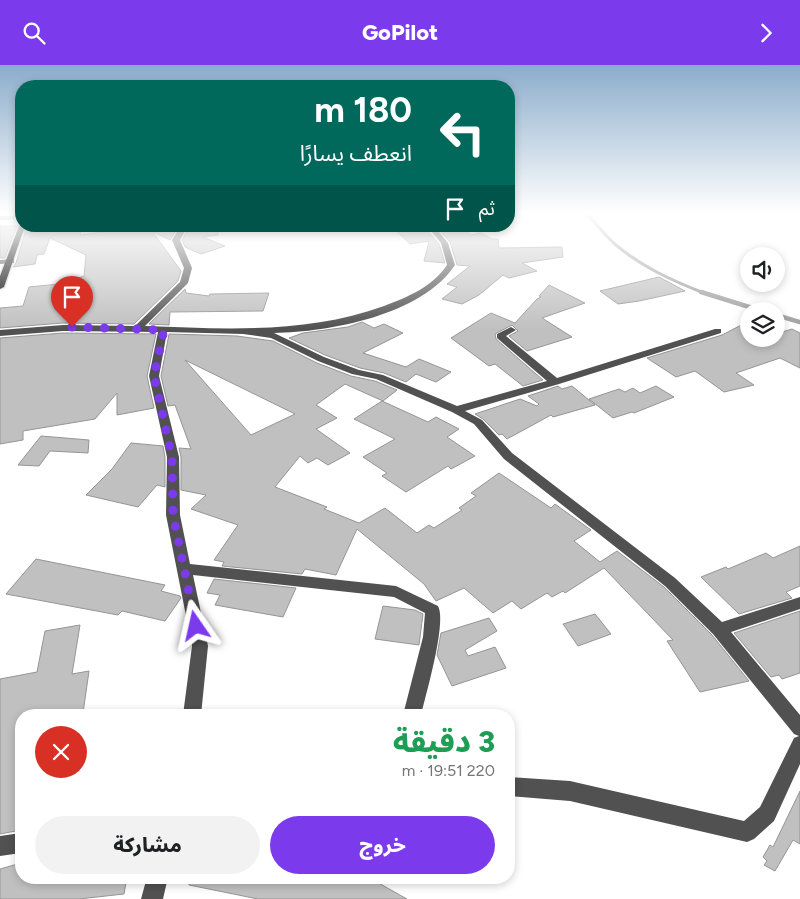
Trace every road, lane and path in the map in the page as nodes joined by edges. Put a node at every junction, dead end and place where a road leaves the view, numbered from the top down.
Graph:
1 (14, 251) edge
2 (181, 251) edge
3 (449, 251) edge
4 (11, 261) junction
5 (0, 262) edge
6 (0, 287) edge
7 (137, 329) junction
8 (164, 330) junction
9 (511, 330) dead end
10 (718, 331) dead end
11 (246, 332) junction
12 (0, 333) edge
13 (555, 382) junction
14 (456, 410) junction
15 (185, 569) junction
16 (800, 603) edge
17 (719, 629) junction
18 (193, 709) edge
19 (413, 709) edge
20 (800, 728) edge
21 (800, 744) edge
22 (515, 787) edge
23 (15, 844) edge
24 (0, 846) edge
25 (156, 884) edge
26 (152, 899) edge

1 - 4 main road
2 - 7 street
3 - 11 street
4 - 5 street
4 - 6 main road
7 - 8 street
7 - 12 street
8 - 11 street
8 - 15 street
9 - 13 street
10 - 13 street
11 - 14 street
13 - 14 street
14 - 17 street
15 - 18 street
15 - 19 street
16 - 17 street
17 - 20 street
21 - 22 street
23 - 24 street
25 - 26 street

